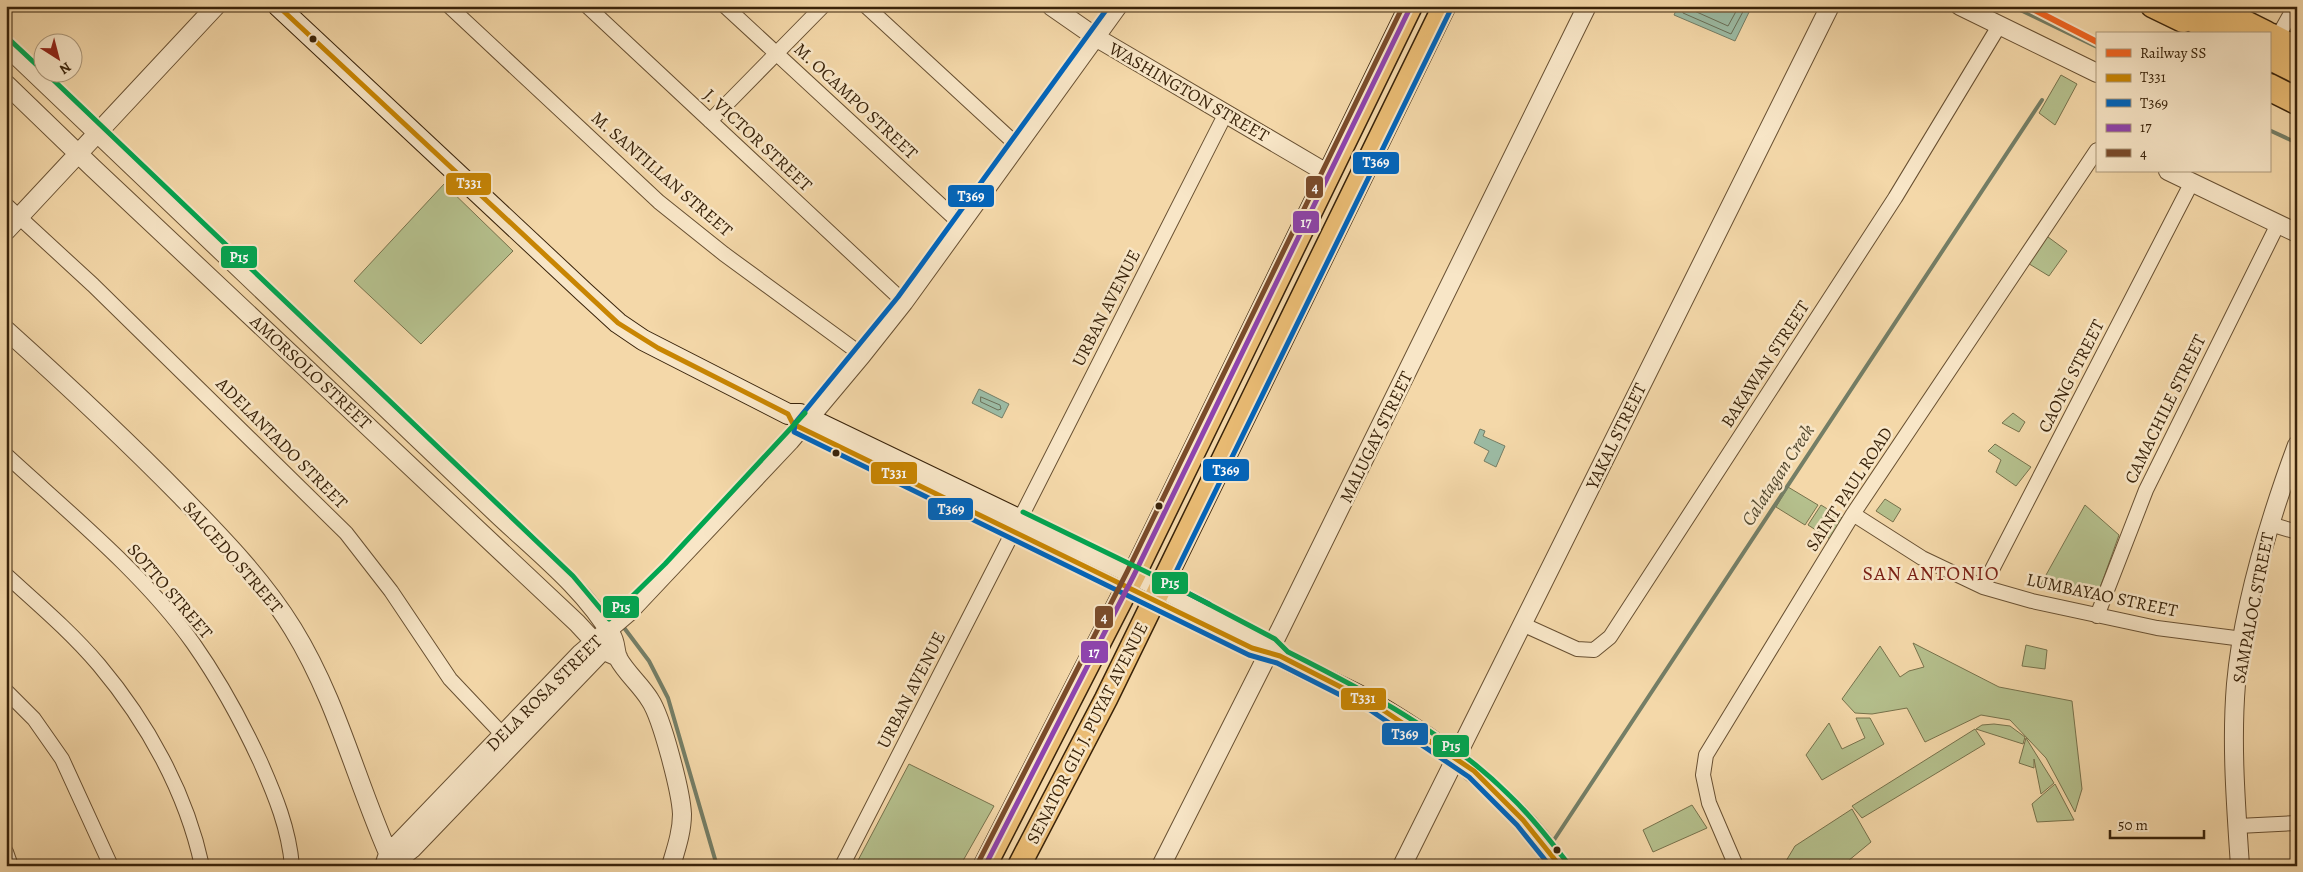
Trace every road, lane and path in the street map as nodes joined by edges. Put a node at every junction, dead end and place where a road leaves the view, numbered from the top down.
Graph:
1 (216, 6) edge
2 (278, 6) edge
3 (449, 6) edge
4 (587, 6) edge
5 (725, 6) edge
6 (823, 6) edge
7 (866, 6) edge
8 (1051, 6) edge
9 (1118, 6) edge
10 (1412, 6) edge
11 (1444, 6) edge
12 (1588, 6) edge
13 (1830, 6) edge
14 (1960, 6) edge
15 (2152, 6) edge
16 (2168, 6) edge
17 (2209, 6) edge
18 (2226, 6) edge
19 (2295, 6) edge
20 (2000, 26) junction
21 (2205, 32) edge
22 (2220, 32) edge
23 (2260, 32) edge
24 (2264, 32) edge
25 (1096, 38) junction
26 (2279, 42) edge
27 (6, 46) edge
28 (777, 54) junction
29 (2270, 64) edge
30 (2297, 70) edge
31 (2095, 72) edge
32 (2297, 77) edge
33 (6, 84) edge
34 (2270, 88) edge
35 (2297, 101) edge
36 (1226, 113) junction
37 (710, 121) junction
38 (99, 133) junction
39 (1018, 146) junction
40 (2096, 151) edge
41 (78, 154) junction
42 (2170, 172) edge
43 (1330, 175) junction
44 (2192, 182) junction
45 (6, 205) edge
46 (19, 217) junction
47 (960, 224) junction
48 (2278, 224) junction
49 (6, 231) edge
50 (2297, 233) edge
51 (904, 302) junction
52 (6, 330) edge
53 (862, 355) junction
54 (800, 420) junction
55 (2297, 445) edge
56 (6, 455) edge
57 (1853, 514) junction
58 (1017, 524) junction
59 (2270, 524) junction
60 (2297, 532) edge
61 (6, 574) edge
62 (1131, 581) junction
63 (1983, 587) junction
64 (1157, 594) junction
65 (2097, 616) junction
66 (1522, 624) junction
67 (2243, 639) junction
68 (607, 643) junction
69 (1273, 652) junction
70 (6, 691) edge
71 (502, 734) junction
72 (1455, 760) junction
73 (678, 791) junction
74 (2297, 823) edge
75 (2238, 826) junction
76 (6, 852) edge
77 (1557, 862) edge
78 (387, 864) edge
79 (11, 866) edge
80 (112, 866) edge
81 (202, 866) edge
82 (292, 866) edge
83 (659, 866) edge
84 (671, 866) edge
85 (842, 866) edge
86 (986, 866) edge
87 (1019, 866) edge
88 (1161, 866) edge
89 (1402, 866) edge
90 (1736, 866) edge
91 (2240, 866) edge

1 - 38 street
2 - 54 main road
3 - 53 street, M. SANTILLAN STREET
4 - 37 street, J. VICTOR STREET
5 - 28 street, M. OCAMPO STREET
6 - 28 street
7 - 39 street
8 - 25 street, WASHINGTON STREET
9 - 25 street, DELA ROSA STREET
10 - 43 main road, SENATOR GIL J. PUYAT AVENUE
11 - 64 main road, SENATOR GIL J. PUYAT AVENUE
12 - 69 street, MALUGAY STREET
13 - 66 street, YAKAL STREET
14 - 20 street
15 - 21 main road
16 - 22 highway
17 - 23 highway
18 - 24 main road
19 - 26 street
20 - 31 street
20 - 66 street, BAKAWAN STREET
25 - 36 street, WASHINGTON STREET
25 - 39 street, DELA ROSA STREET
26 - 30 highway
27 - 38 street, AMORSOLO STREET
28 - 37 street
28 - 47 street, M. OCAMPO STREET
29 - 32 main road
33 - 41 street, AMORSOLO STREET
34 - 35 highway
36 - 43 street, WASHINGTON STREET
36 - 58 street, URBAN AVENUE
37 - 51 street, J. VICTOR STREET
38 - 41 street
38 - 68 street, AMORSOLO STREET
39 - 47 street, DELA ROSA STREET
40 - 57 street, SAINT PAUL ROAD
41 - 46 street
41 - 68 street, AMORSOLO STREET
42 - 44 street
43 - 62 main road, SENATOR GIL J. PUYAT AVENUE
44 - 48 street
44 - 63 street, CAONG STREET
45 - 46 street, ADELANTADO STREET
46 - 49 street
46 - 71 street, ADELANTADO STREET
47 - 51 street, DELA ROSA STREET
48 - 50 street
48 - 65 street, CAMACHILE STREET
51 - 53 street, DELA ROSA STREET
52 - 78 street, SALCEDO STREET
53 - 54 street, DELA ROSA STREET
54 - 58 main road
54 - 68 street, DELA ROSA STREET
55 - 59 street, SAMPALOC STREET
56 - 82 street, SOTTO STREET
57 - 63 street, LUMBAYAO STREET
57 - 90 street, SAINT PAUL ROAD
58 - 62 main road
58 - 85 street, URBAN AVENUE
59 - 60 street
59 - 67 street, SAMPALOC STREET
61 - 81 street
62 - 64 main road
62 - 86 main road, SENATOR GIL J. PUYAT AVENUE
63 - 65 street, LUMBAYAO STREET
64 - 69 main road
64 - 87 main road, SENATOR GIL J. PUYAT AVENUE
65 - 67 street, LUMBAYAO STREET
66 - 72 street, YAKAL STREET
67 - 75 street, SAMPALOC STREET
68 - 71 street, DELA ROSA STREET
68 - 73 street, AMORSOLO STREET
68 - 78 street, DELA ROSA STREET
69 - 72 main road
69 - 88 street, MALUGAY STREET
70 - 80 street
71 - 78 street, DELA ROSA STREET
72 - 77 main road
72 - 89 street, YAKAL STREET
73 - 83 street, AMORSOLO STREET
73 - 84 street, AMORSOLO STREET
74 - 75 street
75 - 91 street, SAMPALOC STREET
76 - 79 street

